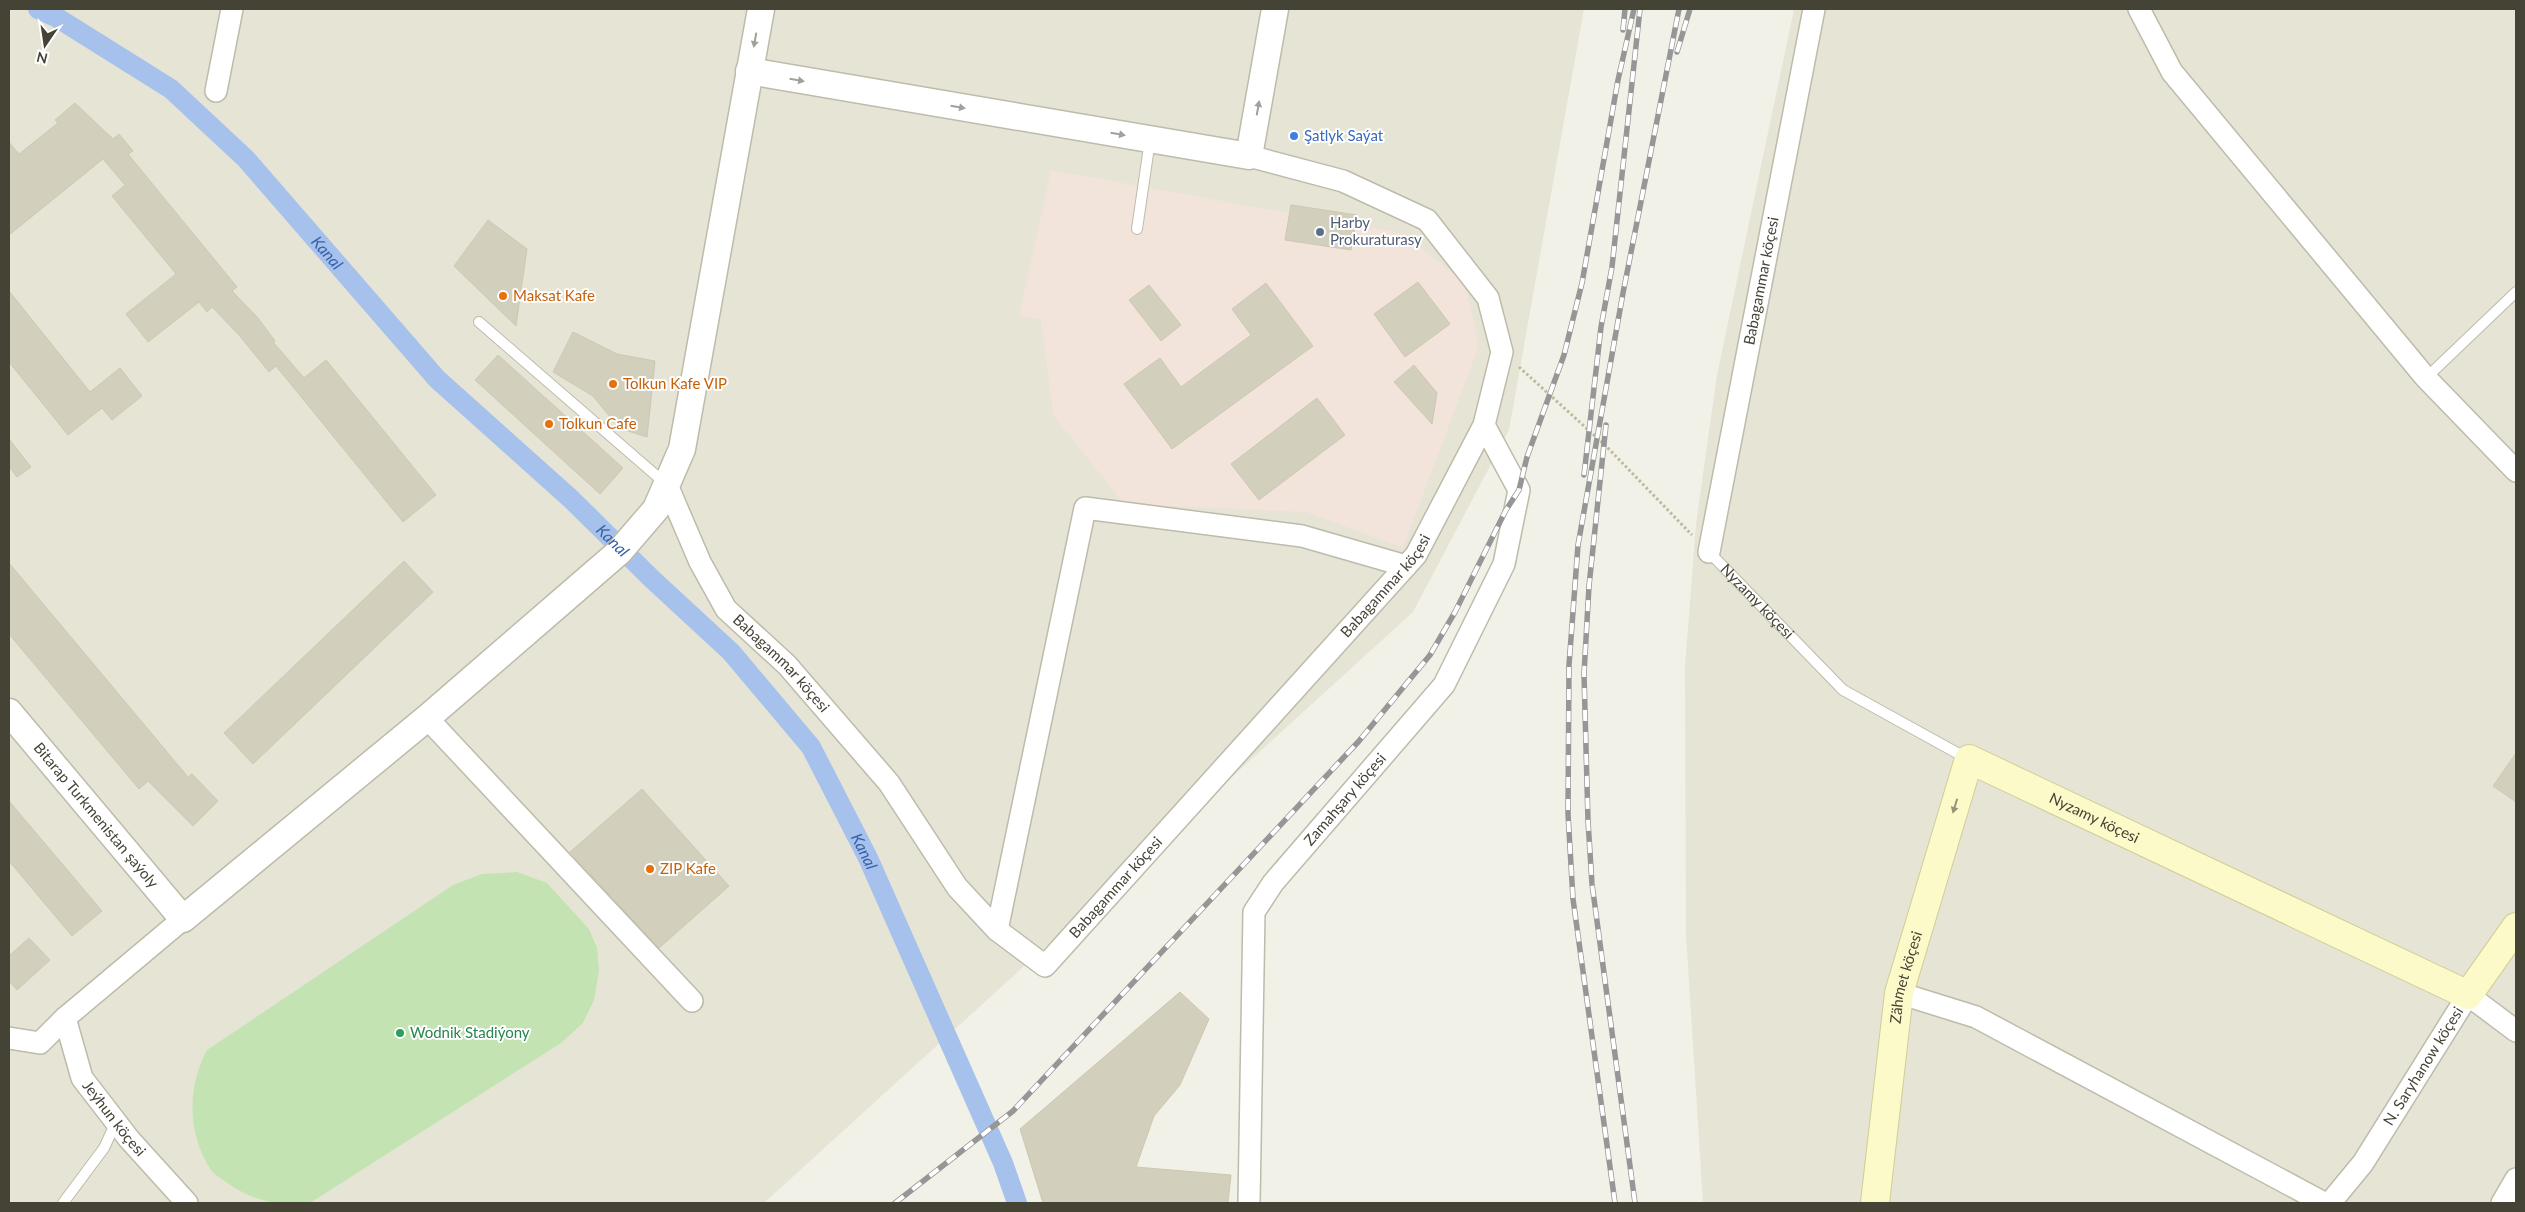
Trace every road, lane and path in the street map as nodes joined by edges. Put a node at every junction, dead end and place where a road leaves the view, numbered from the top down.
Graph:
1 (232, 9) edge
2 (761, 9) edge
3 (1276, 9) edge
4 (1814, 9) edge
5 (2139, 9) edge
6 (749, 71) junction
7 (216, 91) dead end
8 (1150, 140) junction
9 (1249, 156) junction
10 (1136, 229) dead end
11 (2516, 292) edge
12 (479, 322) dead end
13 (1502, 352) junction
14 (2426, 378) junction
15 (1484, 425) junction
16 (2516, 471) edge
17 (667, 485) junction
18 (1709, 552) junction
19 (1406, 566) junction
20 (9, 712) edge
21 (427, 718) junction
22 (1969, 759) junction
23 (183, 919) junction
24 (2516, 927) edge
25 (997, 930) junction
26 (1899, 992) junction
27 (2468, 996) junction
28 (692, 1001) dead end
29 (65, 1018) junction
30 (2516, 1031) edge
31 (9, 1038) edge
32 (116, 1122) junction
33 (2516, 1179) edge
34 (63, 1203) edge
35 (187, 1203) edge
36 (1250, 1203) edge
37 (1875, 1203) edge
38 (2324, 1203) edge
39 (2330, 1203) edge
40 (2502, 1203) edge

1 - 7 street
2 -> 6 street
9 -> 3 street
4 - 18 street, Babagammar köçesi
5 - 14 street
6 -> 8 street
6 - 17 street
8 - 9 street
8 - 10 lane
9 - 13 street, Babagammar köçesi
11 - 14 lane
12 - 17 lane
13 - 15 street, Babagammar köçesi
13 - 18 path
14 - 16 street
15 - 19 street, Babagammar köçesi
15 - 36 street, Zamahşary köçesi
17 - 21 street
17 - 25 street, Babagammar köçesi
18 - 22 lane, Nyzamy köçesi
19 - 25 street, Babagammar köçesi
19 - 25 street
20 - 23 street, Bitarap Turkmenistan şaýoly
21 - 23 street
21 - 28 street
22 -> 26 main road, Zähmet köçesi
22 - 27 main road, Nyzamy köçesi
23 - 29 street
24 - 27 main road, N. Saryhanow köçesi
26 - 37 main road, Zähmet köçesi
26 - 38 street
27 - 30 street, Nyzamy köçesi
27 - 39 street, N. Saryhanow köçesi
29 - 31 street
29 - 32 street, Jeýhun köçesi
32 - 34 lane
32 - 35 street, Jeýhun köçesi
33 - 40 street

